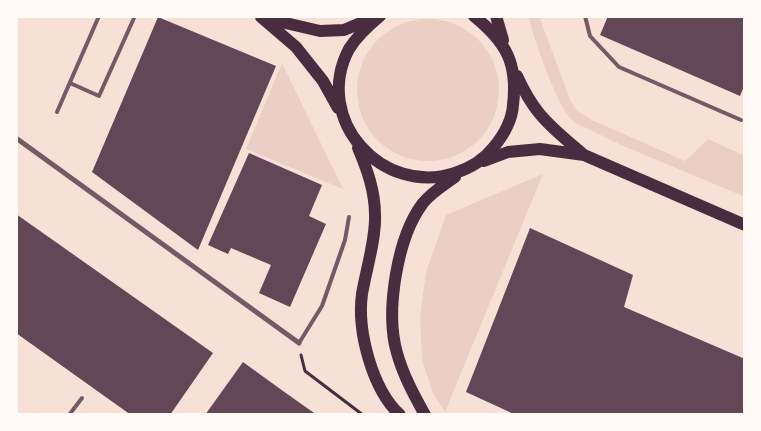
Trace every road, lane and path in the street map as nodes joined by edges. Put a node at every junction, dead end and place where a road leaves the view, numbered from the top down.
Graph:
1 (99, 16) edge
2 (379, 16) edge
3 (474, 16) edge
4 (496, 16) edge
5 (585, 16) edge
6 (260, 17) edge
7 (134, 18) dead end
8 (507, 54) junction
9 (513, 70) junction
10 (70, 83) junction
11 (57, 112) dead end
12 (343, 117) junction
13 (741, 120) dead end
14 (352, 136) junction
15 (16, 138) edge
16 (584, 155) junction
17 (473, 166) junction
18 (349, 217) dead end
19 (745, 225) edge
20 (299, 343) junction
21 (82, 398) dead end
22 (69, 415) edge
23 (362, 415) edge
24 (400, 415) edge
25 (425, 415) edge

1 - 10 lane
2 - 6 main road
2 - 12 main road
3 - 8 main road
4 - 8 main road
5 - 13 lane
6 - 12 main road
7 - 10 lane
8 - 9 main road
9 - 16 main road
9 - 17 main road
10 - 11 lane
12 - 14 main road
14 - 17 main road
14 - 24 main road
15 - 20 street
16 - 17 main road
16 - 19 main road
17 - 25 main road
18 - 20 lane
20 - 23 path
21 - 22 lane

